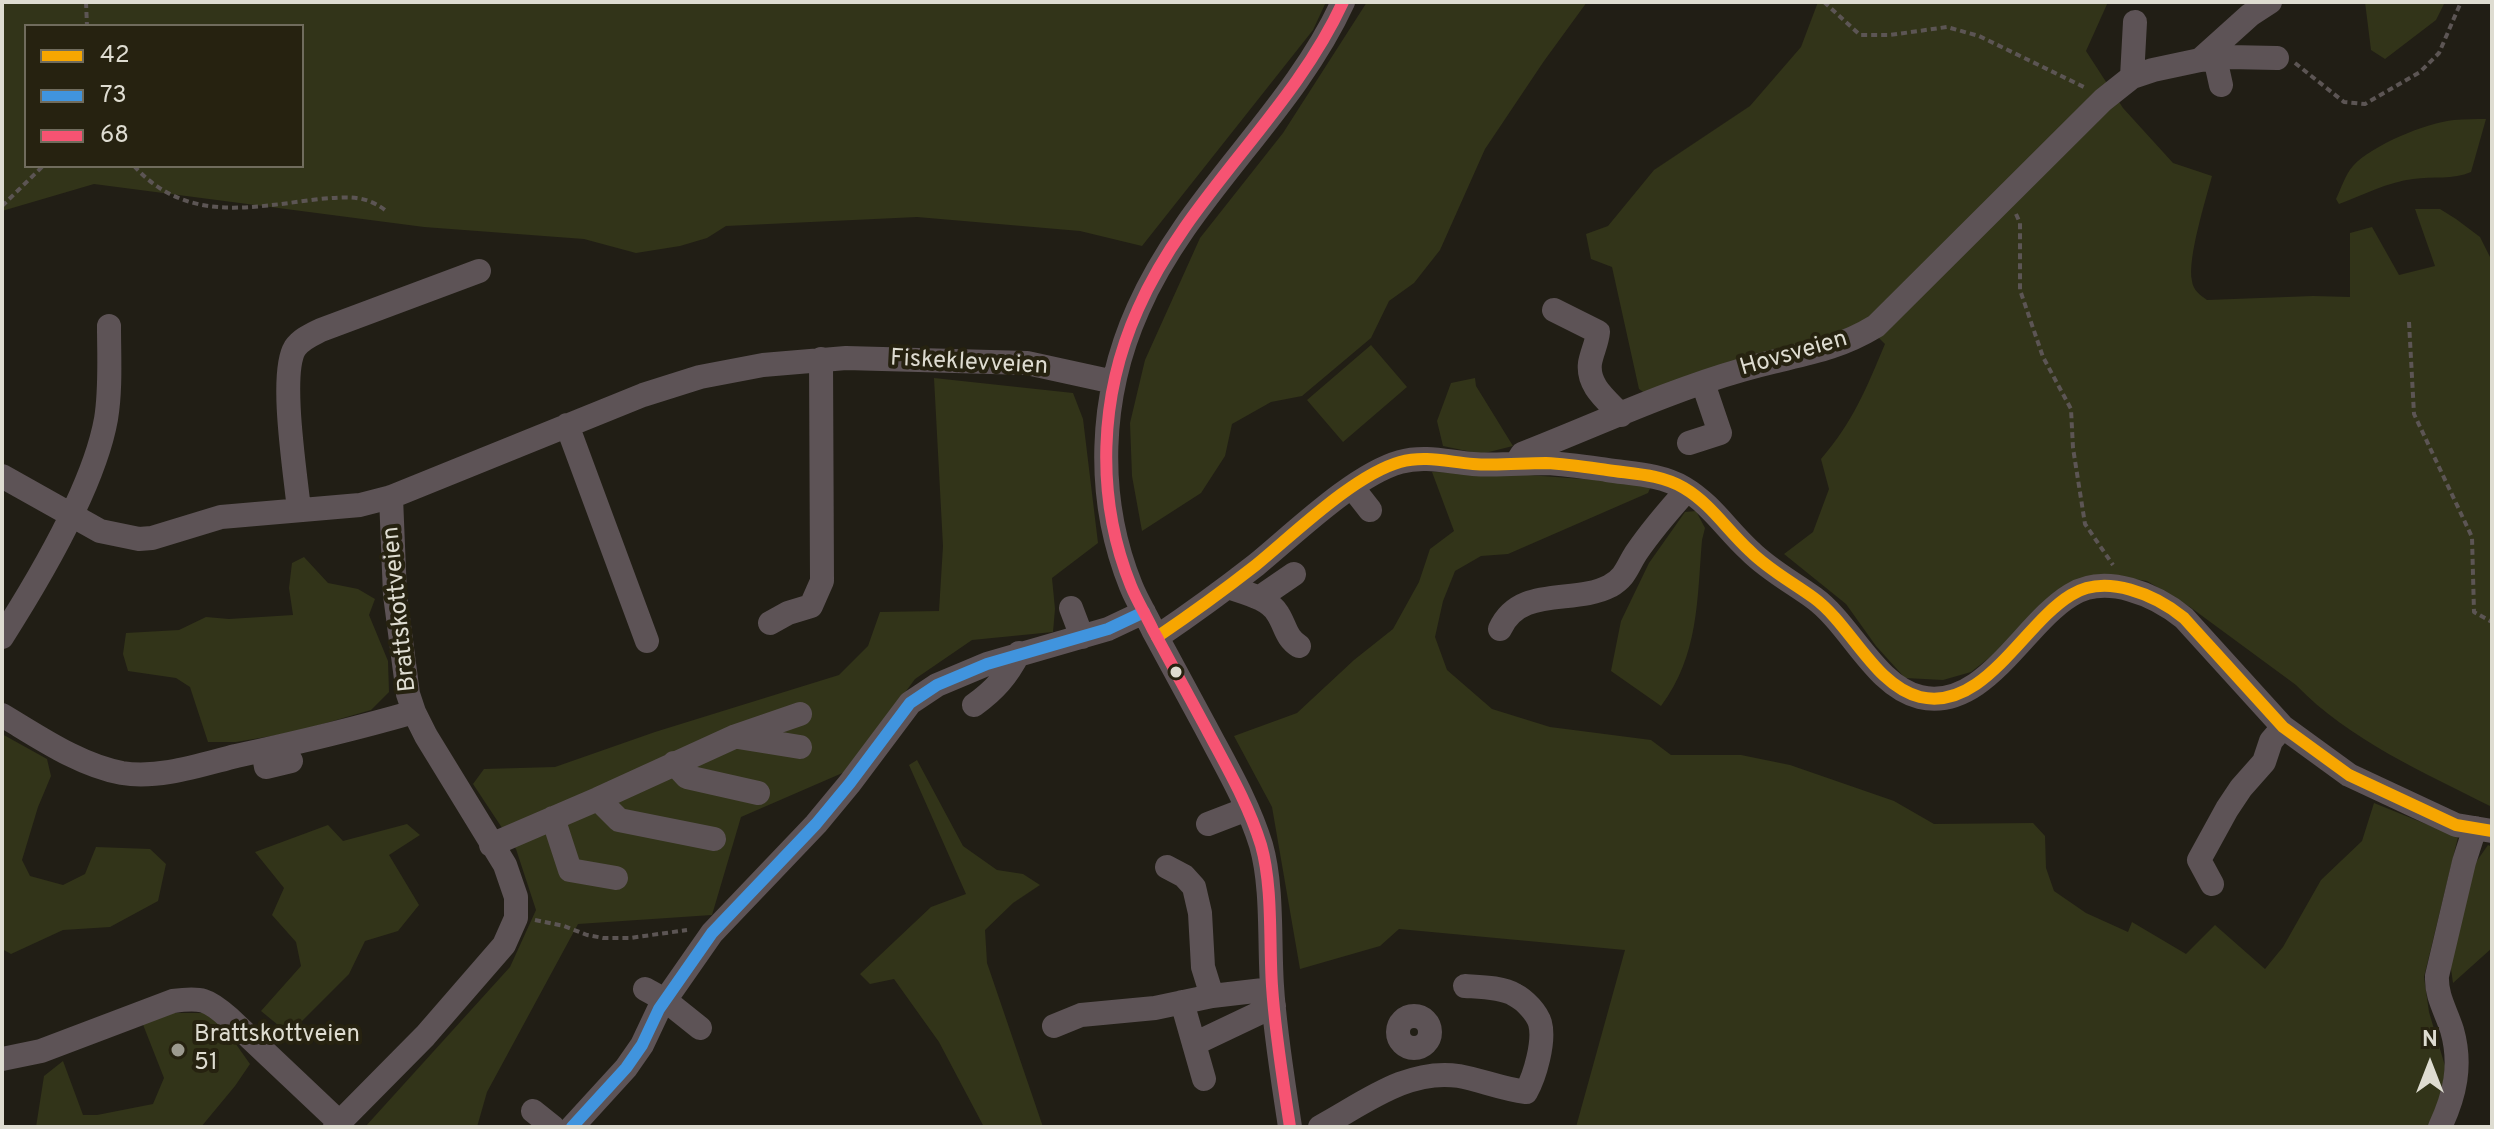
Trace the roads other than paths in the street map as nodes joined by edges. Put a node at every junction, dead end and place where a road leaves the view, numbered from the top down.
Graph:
1 (1343, 2) edge
2 (2270, 2) edge
3 (2135, 22) dead end
4 (2277, 58) road end
5 (2208, 59) junction
6 (2132, 77) junction
7 (2221, 85) dead end
8 (479, 271) dead end
9 (1554, 310) dead end
10 (109, 326) dead end
11 (821, 359) junction
12 (1114, 382) junction
13 (1703, 383) junction
14 (1621, 415) junction
15 (567, 425) junction
16 (1561, 439) junction
17 (1689, 443) dead end
18 (1517, 462) junction
19 (1568, 464) junction
20 (2, 476) edge
21 (1352, 487) junction
22 (1687, 490) junction
23 (391, 497) junction
24 (299, 510) junction
25 (1370, 510) dead end
26 (70, 515) junction
27 (1294, 574) dead end
28 (1228, 587) junction
29 (1259, 598) junction
30 (1071, 608) dead end
31 (1144, 612) junction
32 (770, 623) dead end
33 (1500, 629) dead end
34 (2, 637) edge
35 (1082, 637) junction
36 (1157, 637) junction
37 (647, 641) dead end
38 (1299, 646) dead end
39 (1019, 653) junction
40 (974, 705) dead end
41 (414, 712) junction
42 (800, 714) dead end
43 (2, 715) edge
44 (2283, 727) junction
45 (736, 736) junction
46 (800, 747) dead end
47 (263, 750) junction
48 (291, 761) dead end
49 (674, 763) junction
50 (758, 793) dead end
51 (598, 799) junction
52 (1247, 809) junction
53 (553, 818) junction
54 (816, 824) junction
55 (1208, 824) dead end
56 (2484, 830) edge
57 (714, 839) dead end
58 (491, 845) junction
59 (1167, 867) dead end
60 (792, 873) dead end
61 (616, 878) dead end
62 (2212, 884) dead end
63 (1465, 986) dead end
64 (655, 995) junction
65 (1212, 996) junction
66 (1273, 998) junction
67 (1182, 1002) junction
68 (1054, 1026) dead end
69 (700, 1028) dead end
70 (1194, 1044) junction
71 (1413, 1048) dead end
72 (2, 1059) edge
73 (1204, 1079) dead end
74 (1411, 1079) junction
75 (533, 1111) dead end
76 (337, 1125) edge
77 (553, 1127) edge
78 (572, 1127) edge
79 (1290, 1127) edge
80 (1320, 1127) edge
81 (2440, 1127) edge

1 - 12 street
2 - 5 street
3 - 6 street
4 - 5 street
5 - 6 street
5 - 7 street
6 - 13 street, Hovsveien
8 - 24 street
9 - 14 street
10 - 26 street
11 - 12 street, Fiskeklevveien
11 - 15 street, Fiskeklevveien
11 - 32 street
12 - 31 street
13 - 14 street, Hovsveien
13 - 17 street
14 - 16 street, Hovsveien
15 - 23 street, Fiskeklevveien
15 - 37 street
16 - 18 street, Hovsveien
16 - 19 street
18 - 19 street
18 - 21 street
19 - 22 street
20 - 26 street, Fiskeklevveien
21 - 25 street
21 - 28 street
22 - 33 street
22 - 44 street
23 - 24 street, Fiskeklevveien
23 - 41 street, Brattskottveien
24 - 26 street, Fiskeklevveien
26 - 34 street
27 - 29 street
28 - 29 street
28 - 36 street
29 - 38 street
30 - 35 street
31 - 35 street
31 - 36 street
35 - 39 street
36 - 52 street
39 - 40 street
39 - 54 street
41 - 47 street
41 - 58 street, Brattskottveien
42 - 45 street
43 - 47 street
44 - 56 street
44 - 62 street
45 - 46 street
45 - 49 street
47 - 48 street
49 - 50 street
49 - 51 street
51 - 53 street
51 - 57 street
52 - 55 street
52 - 66 street
53 - 58 street
53 - 61 street
54 - 60 street
54 - 64 street
56 - 81 street
58 - 76 street, Brattskottveien
59 - 65 street
63 - 74 street
64 - 69 street
64 - 78 street
65 - 66 street
65 - 67 street
66 - 70 street
66 - 79 street
67 - 68 street
67 - 70 street
70 - 73 street
71 - 74 street
72 - 76 street
74 - 80 street
75 - 77 street

